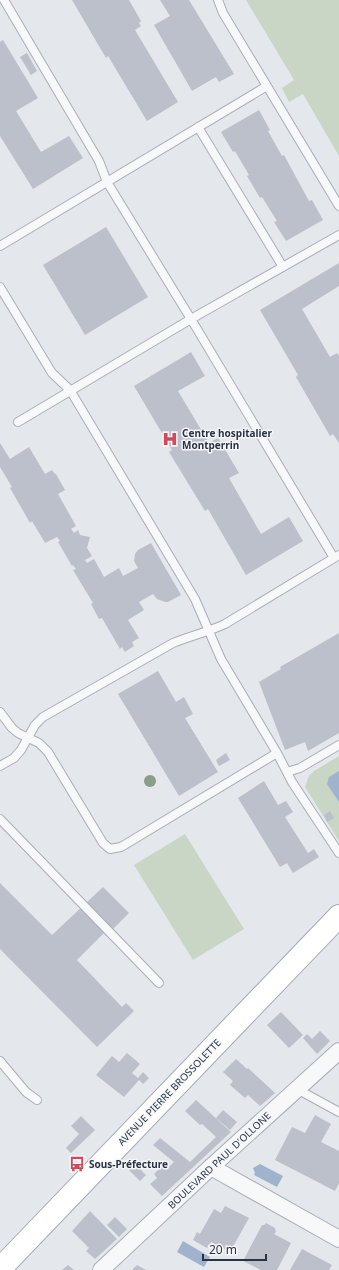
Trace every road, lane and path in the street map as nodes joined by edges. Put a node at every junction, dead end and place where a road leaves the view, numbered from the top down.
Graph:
1 (4, 0) edge
2 (218, 0) edge
3 (267, 86) junction
4 (198, 128) junction
5 (107, 182) junction
6 (339, 206) edge
7 (339, 236) edge
8 (0, 246) edge
9 (283, 267) junction
10 (0, 287) edge
11 (191, 319) junction
12 (70, 390) junction
13 (18, 422) dead end
14 (336, 557) edge
15 (209, 631) junction
16 (0, 712) edge
17 (27, 737) junction
18 (339, 745) edge
19 (277, 753) junction
20 (0, 766) edge
21 (287, 772) junction
22 (0, 819) edge
23 (339, 854) edge
24 (339, 916) edge
25 (160, 984) dead end
26 (339, 1051) edge
27 (0, 1061) edge
28 (297, 1089) junction
29 (37, 1100) dead end
30 (339, 1112) edge
31 (211, 1167) junction
32 (339, 1239) edge
33 (0, 1269) edge
34 (101, 1270) edge

1 - 5 lane
2 - 3 lane
3 - 4 lane
3 - 6 lane
4 - 5 lane
4 - 9 lane
5 - 8 lane
5 - 11 lane
7 - 9 lane
9 - 11 lane
10 - 12 lane
11 - 12 lane
11 - 14 lane
12 - 13 lane
12 - 15 lane
14 - 15 lane
15 - 17 lane
15 - 19 lane
16 - 17 lane
17 - 19 lane
17 - 20 lane
18 - 21 lane
19 - 21 lane
21 - 23 lane
22 - 25 lane
24 - 33 main road, AVENUE PIERRE BROSSOLETTE
26 - 28 street, BOULEVARD PAUL D'OLLONE
27 - 29 lane
28 - 30 lane
28 - 31 street, BOULEVARD PAUL D'OLLONE
31 - 32 street
31 - 34 street, BOULEVARD PAUL D'OLLONE

